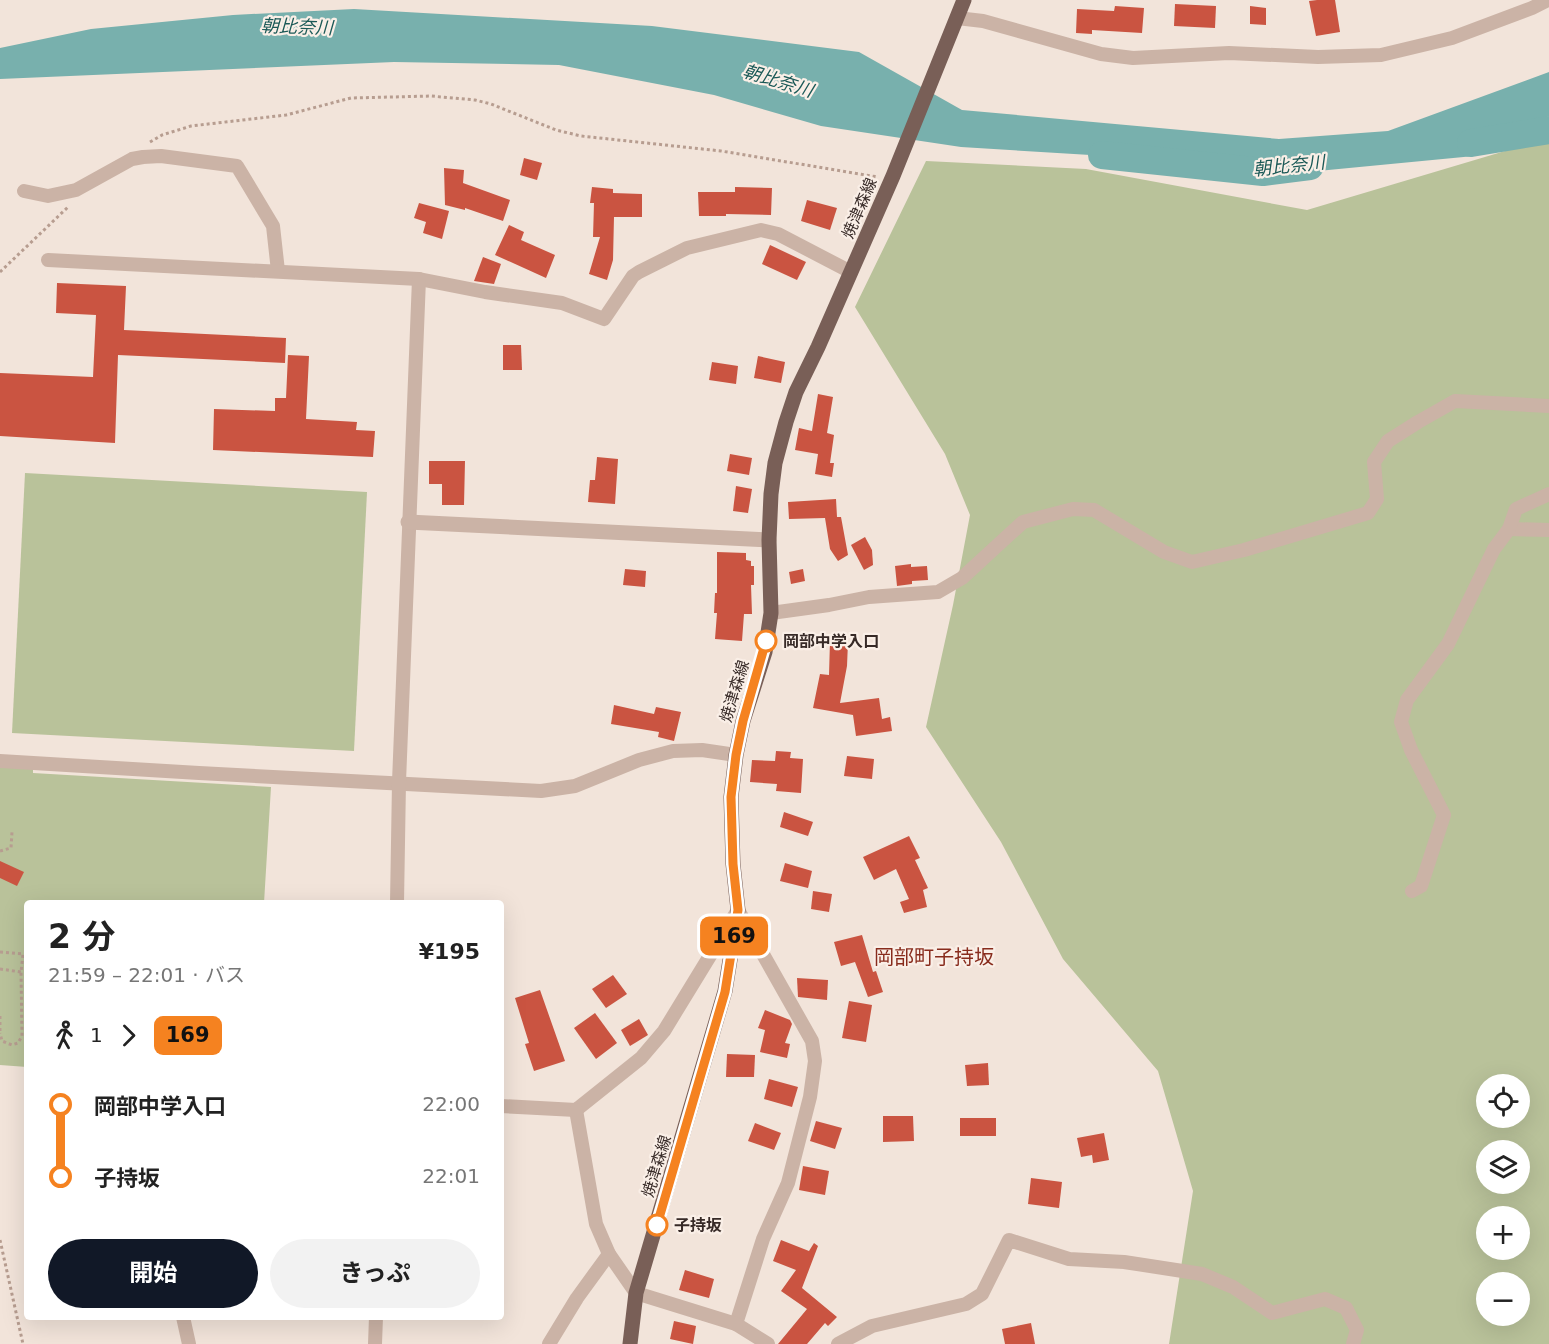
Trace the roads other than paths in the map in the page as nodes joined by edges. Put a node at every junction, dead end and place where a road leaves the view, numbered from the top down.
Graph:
1 (964, 0) edge
2 (1548, 0) edge
3 (957, 18) junction
4 (24, 191) dead end
5 (48, 260) dead end
6 (278, 271) junction
7 (851, 272) junction
8 (419, 279) junction
9 (1549, 406) edge
10 (1549, 494) edge
11 (408, 522) junction
12 (1509, 529) junction
13 (1549, 530) edge
14 (769, 540) junction
15 (771, 613) junction
16 (736, 755) junction
17 (0, 761) edge
18 (399, 782) junction
19 (1412, 891) dead end
20 (397, 900) edge
21 (738, 910) junction
22 (504, 1106) edge
23 (576, 1110) junction
24 (609, 1254) junction
25 (636, 1293) junction
26 (184, 1320) edge
27 (376, 1320) edge
28 (736, 1324) junction
29 (189, 1344) edge
30 (375, 1344) edge
31 (549, 1344) edge
32 (630, 1344) edge
33 (768, 1344) edge
34 (838, 1344) edge
35 (1353, 1344) edge

1 - 3 main road, 焼津森線
2 - 3 street
3 - 7 main road, 焼津森線
4 - 6 street
5 - 6 street
6 - 8 street
7 - 8 street
7 - 14 main road, 焼津森線
8 - 11 street
9 - 15 street
10 - 12 street
11 - 14 street
11 - 18 street
12 - 13 street
12 - 19 street
14 - 15 main road, 焼津森線
15 - 16 main road, 焼津森線
16 - 18 street
16 - 21 main road, 焼津森線
17 - 18 street
18 - 20 street
21 - 23 street
21 - 25 main road, 焼津森線
21 - 28 street
22 - 23 street
23 - 24 street
24 - 25 street
24 - 31 street
25 - 28 street
25 - 32 main road, 焼津森線
26 - 29 street
27 - 30 street
28 - 33 street
34 - 35 street

